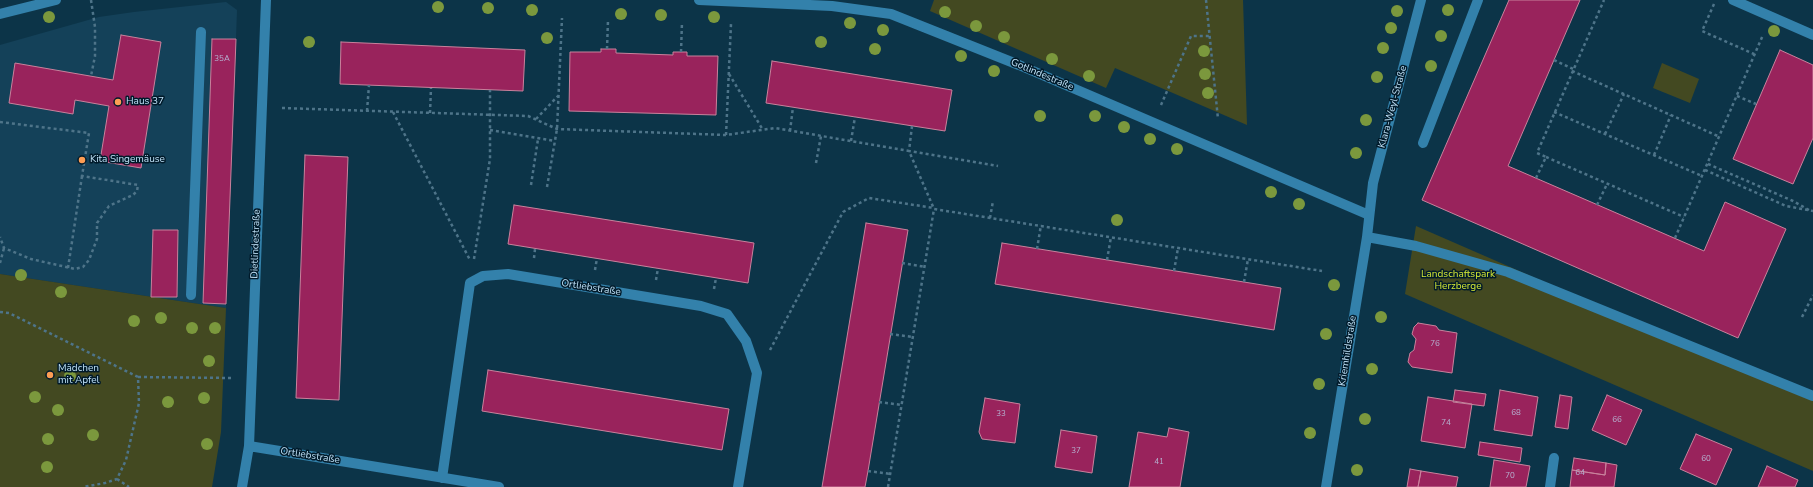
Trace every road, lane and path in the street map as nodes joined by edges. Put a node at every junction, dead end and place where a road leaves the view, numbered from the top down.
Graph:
1 (56, 0) edge
2 (91, 0) edge
3 (266, 0) edge
4 (699, 0) edge
5 (1206, 0) edge
6 (1421, 0) edge
7 (1478, 0) edge
8 (1604, 0) edge
9 (1716, 0) edge
10 (1733, 0) edge
11 (772, 2) edge
12 (0, 14) edge
13 (562, 18) dead end
14 (608, 20) dead end
15 (682, 22) dead end
16 (731, 24) dead end
17 (201, 32) dead end
18 (1813, 35) edge
19 (1210, 36) junction
20 (1760, 41) dead end
21 (607, 49) dead end
22 (681, 52) dead end
23 (1754, 54) junction
24 (1554, 60) dead end
25 (1573, 70) junction
26 (729, 73) junction
27 (91, 76) dead end
28 (369, 85) dead end
29 (431, 88) dead end
30 (490, 90) dead end
31 (1624, 94) junction
32 (558, 96) junction
33 (1737, 96) junction
34 (1165, 98) dead end
35 (1756, 104) dead end
36 (793, 107) dead end
37 (262, 108) junction
38 (367, 111) junction
39 (392, 112) junction
40 (1554, 112) junction
41 (430, 113) junction
42 (491, 115) junction
43 (1671, 115) junction
44 (855, 117) dead end
45 (536, 119) junction
46 (1218, 119) dead end
47 (0, 122) edge
48 (912, 126) dead end
49 (557, 129) junction
50 (490, 130) junction
51 (763, 130) junction
52 (790, 131) junction
53 (1605, 134) junction
54 (726, 135) junction
55 (820, 136) junction
56 (1720, 137) junction
57 (538, 139) junction
58 (555, 141) junction
59 (851, 141) junction
60 (1423, 143) dead end
61 (909, 151) junction
62 (1654, 155) junction
63 (1546, 157) junction
64 (816, 163) dead end
65 (1708, 164) junction
66 (998, 166) dead end
67 (1705, 170) junction
68 (82, 176) junction
69 (1702, 176) junction
70 (1536, 178) dead end
71 (1607, 184) junction
72 (531, 185) dead end
73 (547, 187) dead end
74 (993, 201) dead end
75 (1597, 205) dead end
76 (934, 208) junction
77 (1812, 211) edge
78 (1370, 215) junction
79 (1684, 217) junction
80 (990, 218) junction
81 (1041, 225) junction
82 (1367, 236) junction
83 (0, 237) edge
84 (1110, 237) junction
85 (1675, 238) dead end
86 (4, 248) junction
87 (1178, 248) junction
88 (1037, 249) dead end
89 (1248, 259) junction
90 (1107, 260) dead end
91 (0, 263) edge
92 (902, 263) dead end
93 (925, 267) junction
94 (68, 268) junction
95 (1174, 271) dead end
96 (1322, 271) dead end
97 (1244, 282) dead end
98 (190, 295) dead end
99 (1813, 295) edge
100 (0, 312) edge
101 (1802, 317) dead end
102 (890, 334) dead end
103 (913, 337) junction
104 (757, 373) junction
105 (138, 377) junction
106 (222, 379) dead end
107 (1813, 396) edge
108 (879, 402) dead end
109 (902, 405) junction
110 (249, 446) junction
111 (1554, 458) dead end
112 (868, 471) dead end
113 (890, 474) junction
114 (442, 478) junction
115 (117, 479) junction
116 (83, 487) edge
117 (129, 487) edge
118 (242, 487) edge
119 (499, 487) edge
120 (738, 487) edge
121 (888, 487) edge
122 (1326, 487) edge
123 (1550, 487) edge

1 - 12 street
2 - 27 path
3 - 37 street, Dietlindestraße
4 - 11 street, Gotlindestraße
5 - 19 path
6 - 78 street, Klara-Weyl-Straße
7 - 60 street
8 - 25 path
9 - 23 path
10 - 18 street
11 - 78 street, Gotlindestraße
13 - 32 path
14 - 21 path
15 - 22 path
16 - 26 path
17 - 98 street
19 - 34 path
19 - 46 path
20 - 23 path
23 - 33 path
24 - 25 path
25 - 31 path
25 - 40 path
26 - 51 path
26 - 54 path
28 - 38 path
29 - 41 path
30 - 42 path
31 - 43 path
31 - 53 path
32 - 45 path
32 - 49 path
33 - 35 path
33 - 56 path
36 - 52 path
37 - 38 path
37 - 110 street, Dietlindestraße
38 - 39 path
39 - 41 path
39 - 50 path
40 - 53 path
40 - 63 path
41 - 42 path
42 - 45 path
42 - 50 path
43 - 56 path
43 - 62 path
44 - 59 path
45 - 49 path
47 - 68 path
48 - 61 path
49 - 54 path
49 - 58 path
50 - 57 path
51 - 52 path
51 - 54 path
52 - 55 path
53 - 62 path
55 - 59 path
55 - 64 path
56 - 65 path
57 - 58 path
57 - 72 path
58 - 73 path
59 - 61 path
61 - 66 path
61 - 76 path
62 - 69 path
63 - 70 path
63 - 71 path
65 - 67 path
65 - 77 path
67 - 69 path
67 - 77 path
68 - 94 path
68 - 94 path
69 - 79 path
71 - 75 path
71 - 79 path
74 - 80 path
76 - 80 path
76 - 93 path
76 - 104 path
78 - 82 street, Kriemhildstraße
79 - 85 path
80 - 81 path
81 - 84 path
81 - 88 path
82 - 107 street
82 - 122 street, Kriemhildstraße
83 - 86 path
84 - 87 path
84 - 90 path
86 - 91 path
86 - 94 path
87 - 89 path
87 - 95 path
89 - 96 path
89 - 97 path
92 - 93 path
93 - 103 path
99 - 101 path
100 - 105 path
102 - 103 path
103 - 109 path
104 - 114 street, Ortliebstraße
104 - 120 street, Ortliebstraße
105 - 106 path
105 - 115 path
108 - 109 path
109 - 113 path
110 - 114 street, Ortliebstraße
110 - 118 street, Dietlindestraße
111 - 123 street
112 - 113 path
113 - 121 path
114 - 119 street, Ortliebstraße
115 - 116 path
115 - 117 path

